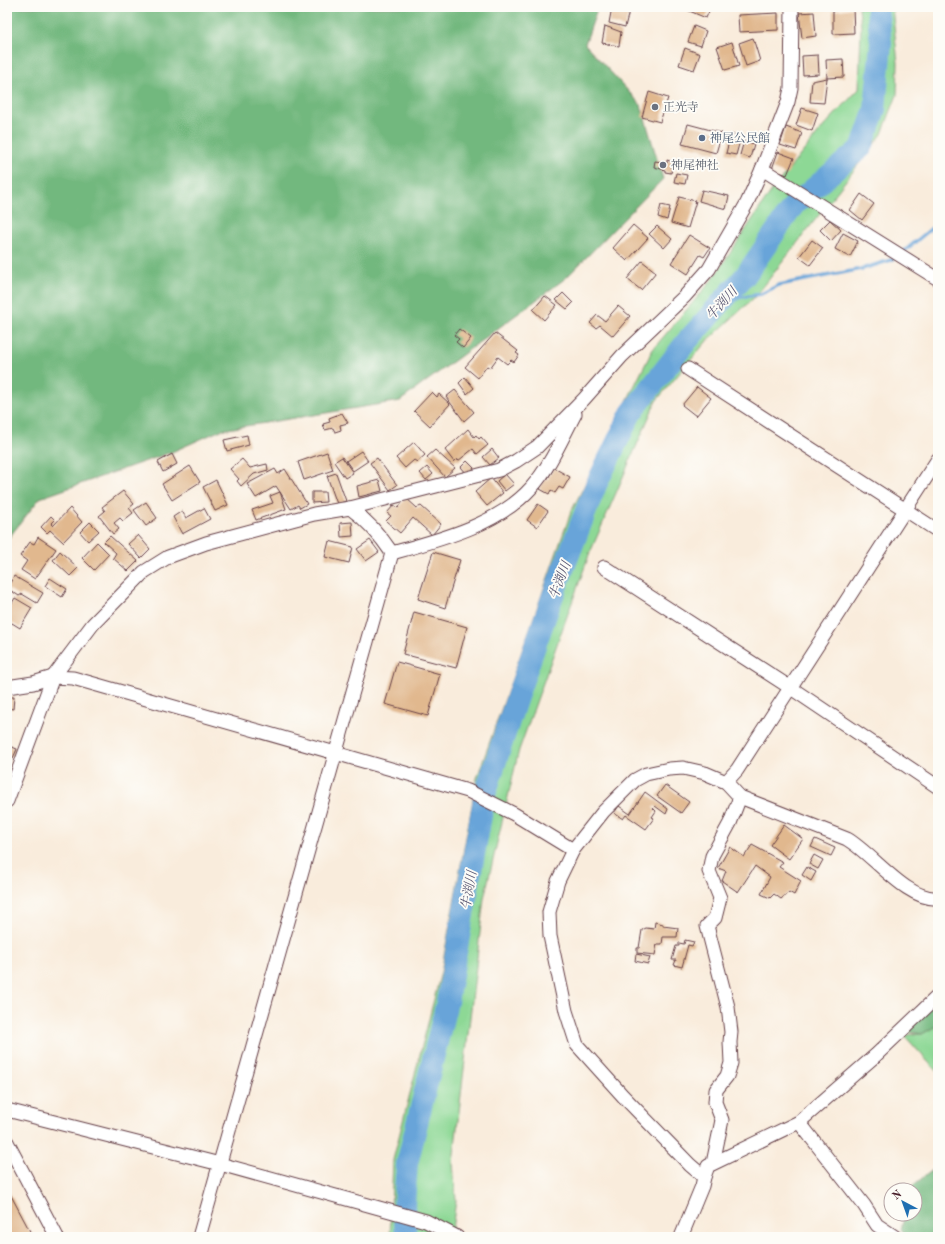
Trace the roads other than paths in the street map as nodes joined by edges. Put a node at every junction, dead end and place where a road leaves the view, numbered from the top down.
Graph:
1 (792, 7) edge
2 (762, 169) junction
3 (938, 279) edge
4 (688, 369) dead end
5 (584, 399) junction
6 (938, 459) edge
7 (350, 508) junction
8 (905, 511) junction
9 (938, 531) edge
10 (392, 553) junction
11 (604, 567) dead end
12 (53, 677) junction
13 (7, 687) edge
14 (791, 688) junction
15 (335, 753) junction
16 (726, 782) junction
17 (938, 787) edge
18 (740, 797) junction
19 (7, 801) edge
20 (573, 850) junction
21 (938, 898) edge
22 (938, 996) edge
23 (7, 1110) edge
24 (799, 1122) junction
25 (7, 1142) edge
26 (712, 1163) junction
27 (220, 1164) junction
28 (704, 1177) junction
29 (893, 1236) edge
30 (57, 1237) edge
31 (199, 1237) edge
32 (457, 1237) edge
33 (681, 1237) edge

1 - 2 street
2 - 3 street
2 - 5 street
4 - 8 street
5 - 7 street
5 - 10 street
6 - 8 street
7 - 10 street
7 - 12 street
8 - 9 street
8 - 14 street
10 - 15 street
11 - 14 street
12 - 13 street
12 - 15 street
12 - 19 street
14 - 16 street
14 - 17 street
15 - 20 street
15 - 27 street
16 - 18 street
16 - 20 street
18 - 21 street
18 - 26 street
20 - 28 street
22 - 24 street
23 - 27 street
24 - 26 street
24 - 29 street
25 - 30 street
26 - 28 street
27 - 31 street
27 - 32 street
28 - 33 street

